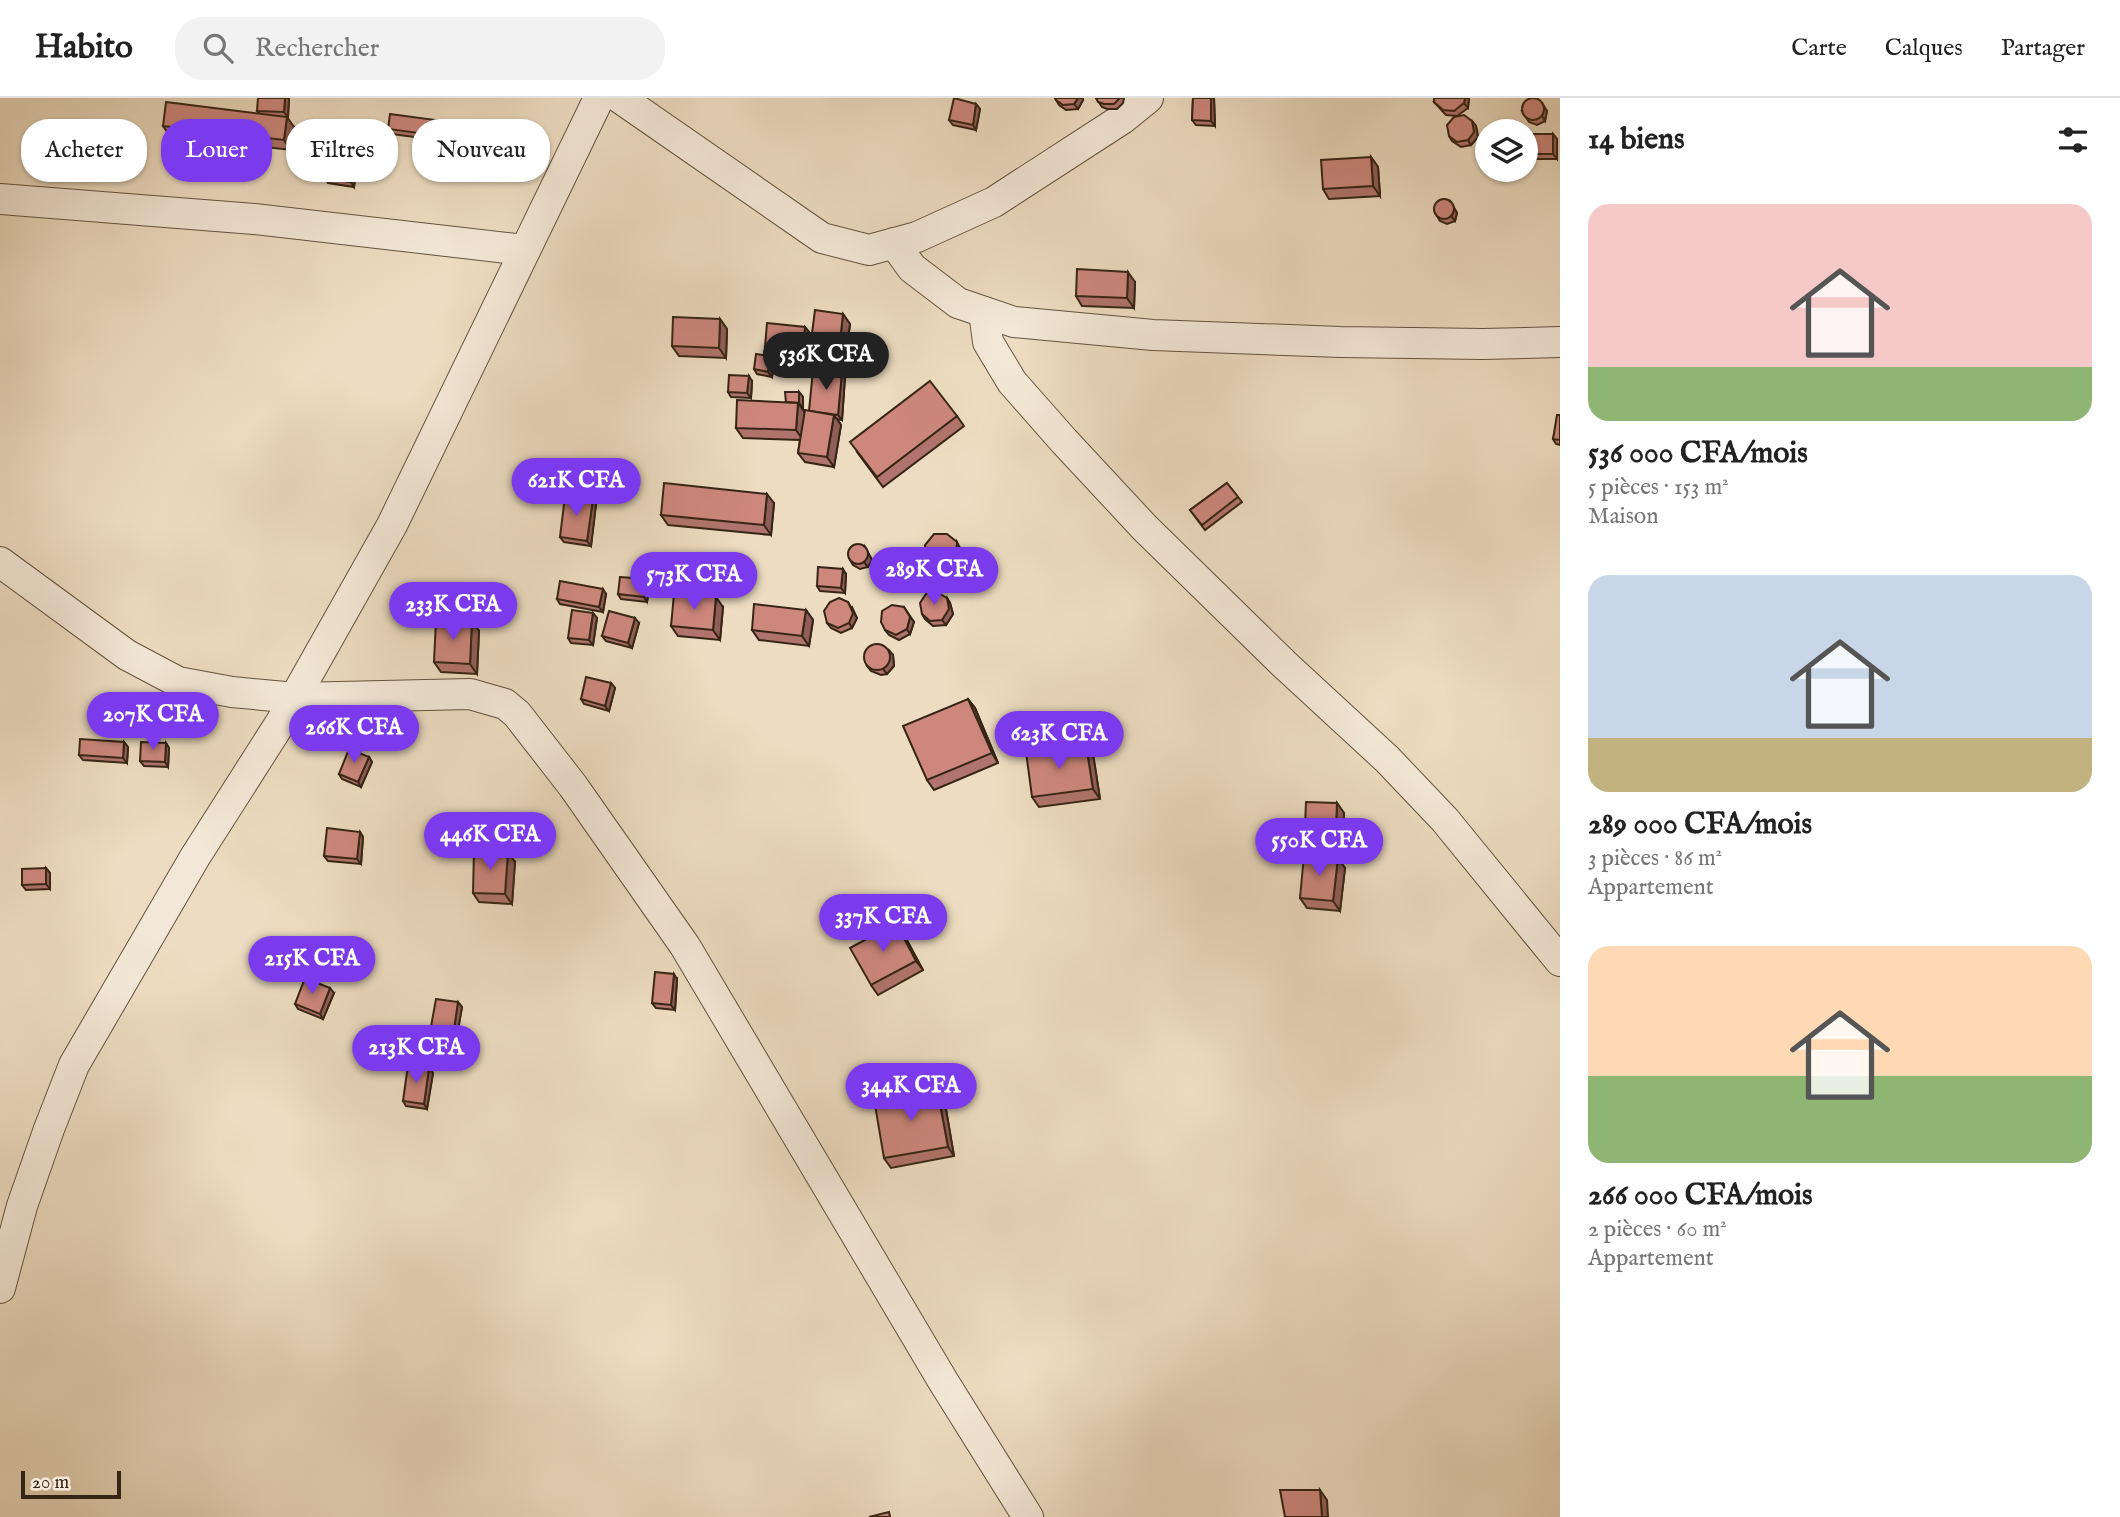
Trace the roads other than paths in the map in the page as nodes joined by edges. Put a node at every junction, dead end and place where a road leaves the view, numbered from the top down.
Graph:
1 (599, 98) edge
2 (620, 98) edge
3 (1148, 98) edge
4 (0, 199) edge
5 (894, 243) junction
6 (525, 250) junction
7 (984, 312) junction
8 (1560, 342) edge
9 (0, 562) edge
10 (295, 698) junction
11 (1560, 961) edge
12 (0, 1288) edge
13 (1028, 1517) edge

1 - 6 street
2 - 5 street
3 - 5 street
4 - 6 street
5 - 7 street
6 - 10 street
7 - 8 street
7 - 11 street
9 - 10 street
10 - 12 street
10 - 13 street

